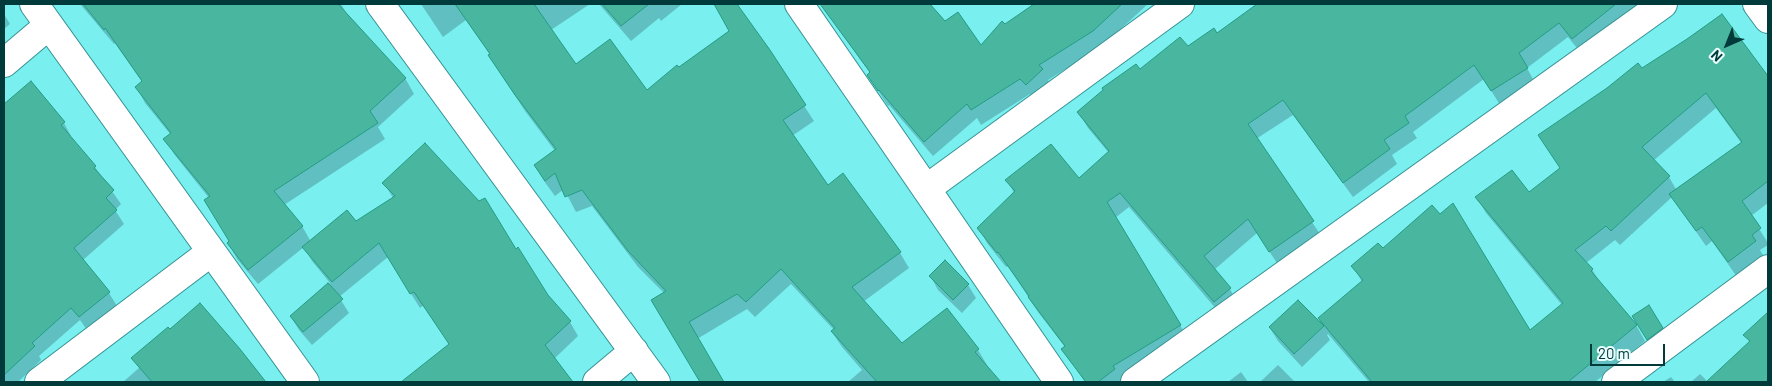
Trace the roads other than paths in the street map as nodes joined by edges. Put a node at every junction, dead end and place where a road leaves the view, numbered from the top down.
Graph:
1 (380, 4) edge
2 (799, 4) edge
3 (1180, 4) edge
4 (1663, 4) edge
5 (1757, 4) edge
6 (42, 14) edge
7 (1768, 19) edge
8 (4, 63) edge
9 (926, 189) junction
10 (211, 252) junction
11 (1768, 268) edge
12 (634, 351) junction
13 (39, 382) edge
14 (305, 382) edge
15 (597, 382) edge
16 (656, 382) edge
17 (1059, 382) edge
18 (1136, 382) edge
19 (1616, 382) edge

1 - 12 street
2 - 9 street
3 - 9 street
4 - 18 street
5 - 7 street
6 - 8 street
6 - 10 street
9 - 17 street
10 - 13 street
10 - 14 street
11 - 19 street
12 - 15 street
12 - 16 street

